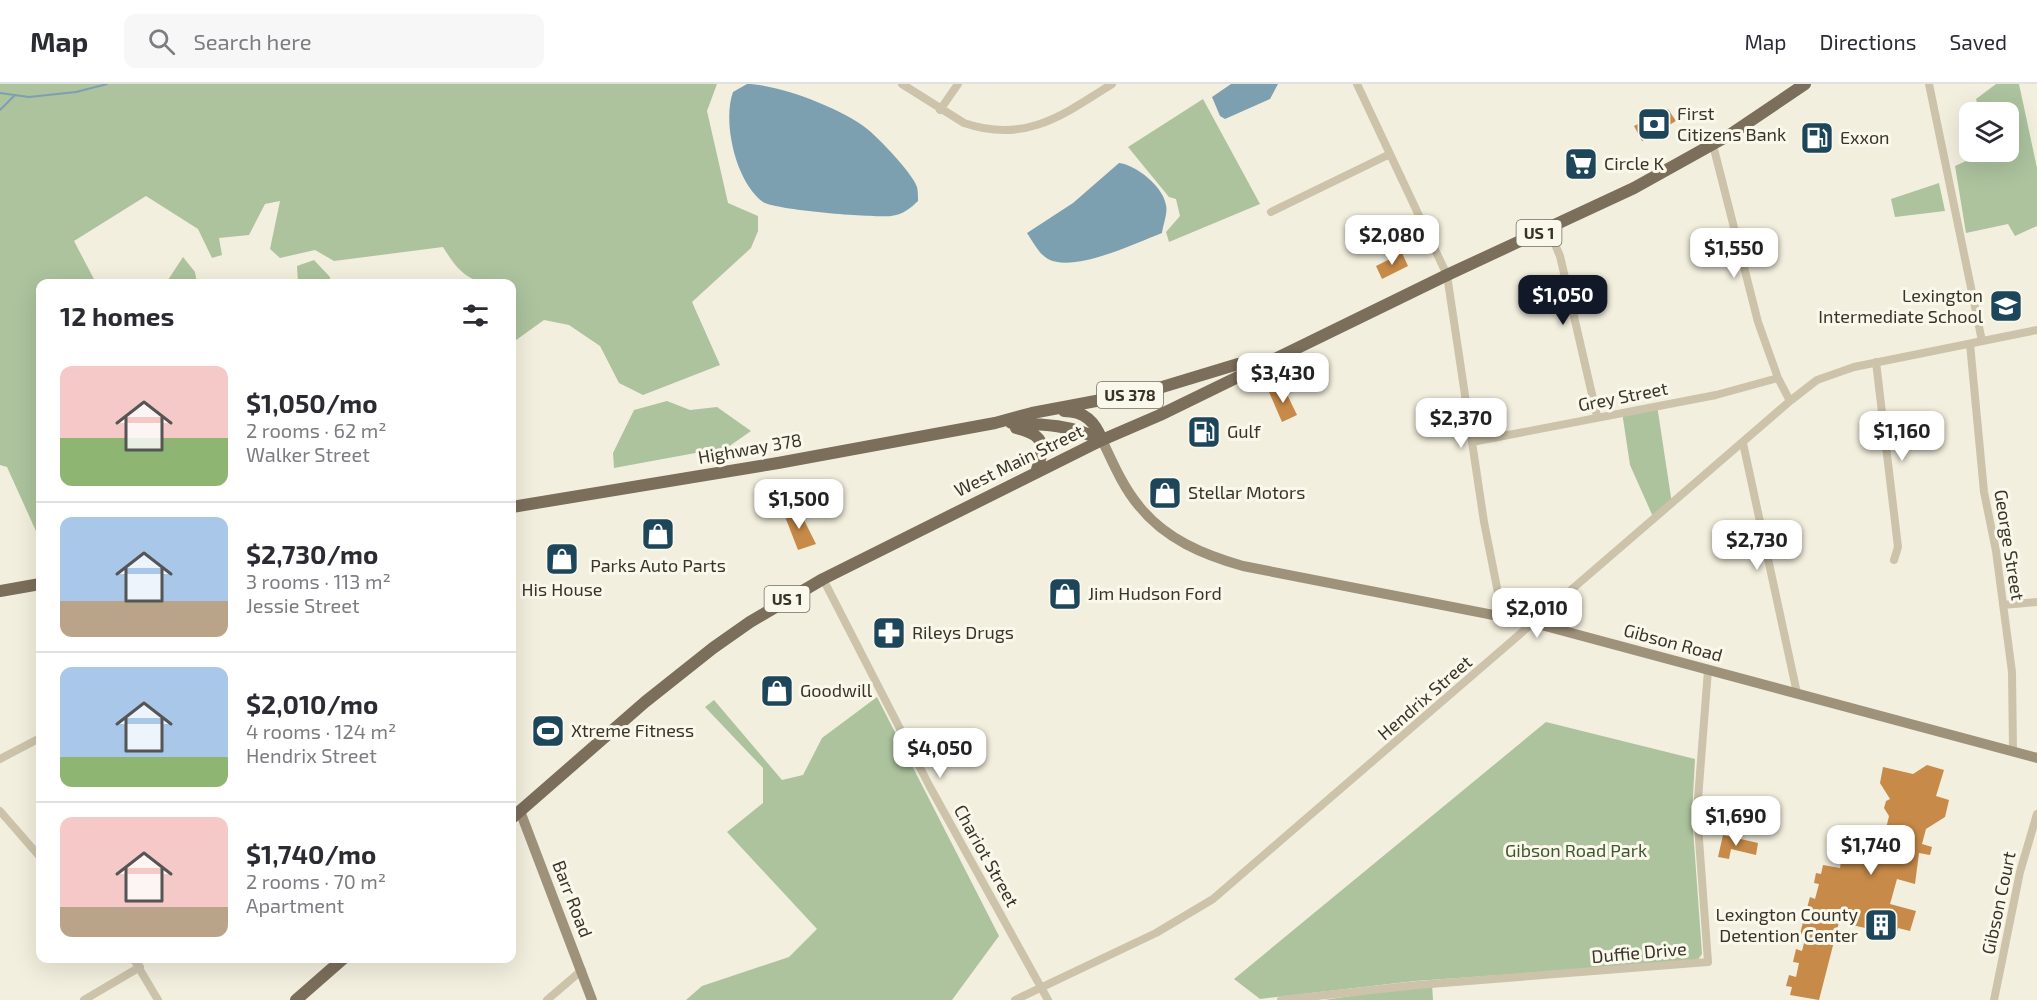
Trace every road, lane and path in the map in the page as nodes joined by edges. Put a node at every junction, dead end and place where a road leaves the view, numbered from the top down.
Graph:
1 (902, 84) edge
2 (958, 84) edge
3 (1112, 84) edge
4 (1358, 84) edge
5 (1805, 84) edge
6 (1929, 84) edge
7 (940, 110) junction
8 (1713, 144) junction
9 (1390, 154) junction
10 (1271, 212) dead end
11 (1548, 228) junction
12 (1447, 275) junction
13 (2037, 330) edge
14 (1982, 341) junction
15 (1970, 344) junction
16 (1876, 362) junction
17 (1263, 363) junction
18 (1778, 378) junction
19 (1790, 401) junction
20 (1052, 410) junction
21 (1597, 416) junction
22 (995, 423) junction
23 (1102, 440) junction
24 (1472, 442) junction
25 (1743, 442) junction
26 (1036, 473) junction
27 (516, 506) edge
28 (1894, 560) dead end
29 (823, 579) junction
30 (36, 585) edge
31 (0, 591) edge
32 (2037, 602) edge
33 (2003, 605) junction
34 (1503, 618) junction
35 (1534, 623) junction
36 (1708, 670) junction
37 (1797, 693) junction
38 (36, 740) edge
39 (2013, 751) junction
40 (2037, 758) edge
41 (0, 759) edge
42 (0, 811) edge
43 (516, 814) edge
44 (2037, 814) edge
45 (36, 852) edge
46 (137, 963) edge
47 (339, 963) edge
48 (140, 967) junction
49 (582, 970) junction
50 (1041, 987) junction
51 (84, 1000) edge
52 (158, 1000) edge
53 (296, 1000) edge
54 (547, 1000) edge
55 (592, 1000) edge
56 (1015, 1000) edge
57 (1048, 1000) edge
58 (1281, 1000) edge
59 (1995, 1000) edge

1 - 7 street
2 - 7 street
3 - 7 street
4 - 9 street
5 - 8 main road, West Main Street / US 1
6 - 14 street
8 - 11 main road, West Main Street / US 1
8 - 18 street
9 - 10 street
9 - 12 street
11 - 12 main road, West Main Street / US 1
11 - 21 street
12 - 17 main road, West Main Street / US 1
12 - 24 street
13 - 14 street, Hendrix Street
14 - 15 street, Hendrix Street
15 - 16 street, Hendrix Street
15 - 33 street, George Street
16 - 19 street, Hendrix Street
16 - 28 street
17 - 20 main road, US 378
17 - 23 main road, West Main Street / US 1
18 - 19 street
18 - 21 street, Grey Street
19 - 25 street, Hendrix Street
20 - 22 main road, US 378
20 - 23 main road
21 - 24 street, Grey Street
22 - 23 main road, US 378
22 - 26 main road
22 - 27 main road, Highway 378 / US 378
23 - 26 main road, West Main Street / US 1
23 - 34 street, Gibson Road
24 - 34 street
25 - 35 street, Hendrix Street
25 - 37 street
26 - 29 main road, West Main Street / US 1
29 - 43 main road, West Main Street / US 1
29 - 50 street, Chariot Street
30 - 31 main road
32 - 33 street
33 - 39 street, George Street
34 - 35 street, Gibson Road
35 - 36 street, Gibson Road
35 - 50 street, Hendrix Street
36 - 37 street, Gibson Road
36 - 58 street, Duffie Drive
37 - 39 street, Gibson Road
38 - 41 street
39 - 40 street, Gibson Road
42 - 45 street
43 - 49 street, Barr Road
44 - 59 street, Gibson Court
46 - 48 street
47 - 53 main road
48 - 51 street
48 - 52 street
49 - 54 street
49 - 55 street, Barr Road
50 - 56 street, Hendrix Street
50 - 57 street

